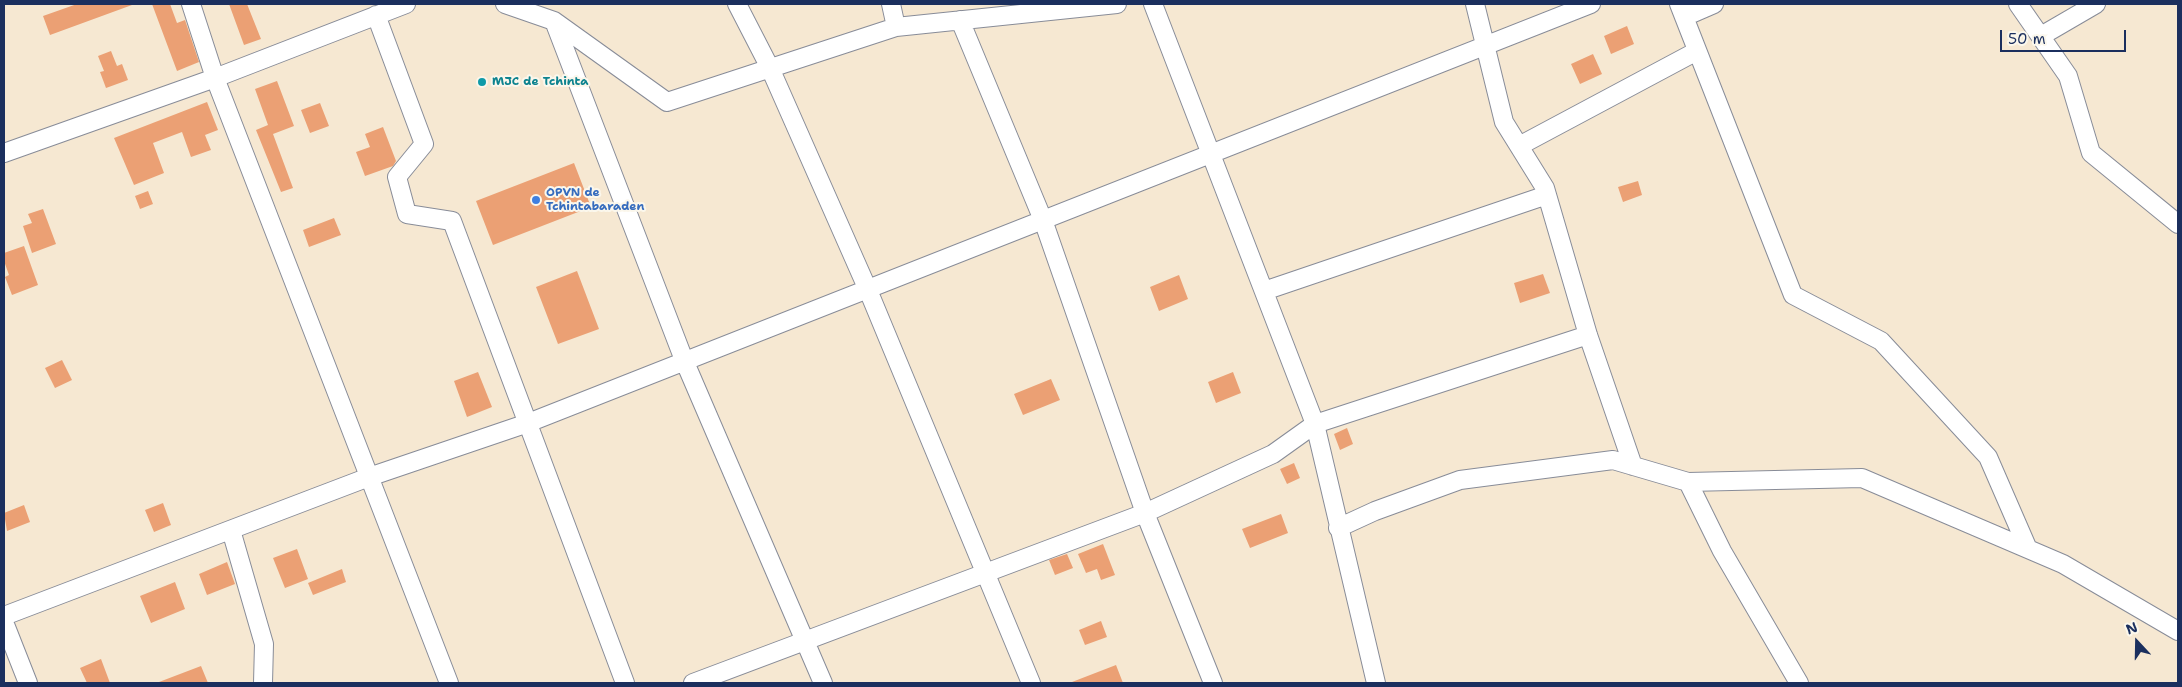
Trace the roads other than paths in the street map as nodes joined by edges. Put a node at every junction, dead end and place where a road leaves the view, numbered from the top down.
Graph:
1 (191, 4) edge
2 (406, 4) edge
3 (505, 4) edge
4 (737, 4) edge
5 (891, 4) edge
6 (1117, 4) edge
7 (1153, 4) edge
8 (1475, 4) edge
9 (1592, 4) edge
10 (1714, 4) edge
11 (2018, 4) edge
12 (2096, 4) edge
13 (1681, 10) edge
14 (376, 15) junction
15 (960, 20) junction
16 (554, 21) junction
17 (896, 26) junction
18 (2041, 36) junction
19 (1484, 46) junction
20 (1697, 51) junction
21 (770, 68) junction
22 (215, 78) junction
23 (1519, 146) junction
24 (4, 153) edge
25 (1211, 154) junction
26 (1547, 195) junction
27 (1043, 220) junction
28 (2178, 224) edge
29 (868, 290) junction
30 (1264, 292) junction
31 (1588, 335) junction
32 (684, 360) junction
33 (528, 423) junction
34 (1315, 424) junction
35 (1632, 466) junction
36 (369, 477) junction
37 (1688, 482) junction
38 (1145, 513) junction
39 (1338, 528) junction
40 (231, 530) junction
41 (2028, 549) junction
42 (986, 572) junction
43 (4, 616) edge
44 (4, 622) edge
45 (2178, 631) edge
46 (805, 640) junction
47 (28, 683) edge
48 (263, 683) edge
49 (449, 683) edge
50 (625, 683) edge
51 (693, 683) edge
52 (823, 683) edge
53 (1031, 683) edge
54 (1213, 683) edge
55 (1376, 683) edge
56 (1799, 683) edge

1 - 22 street
2 - 14 street
3 - 16 street
4 - 21 street
5 - 17 street
6 - 15 street
7 - 25 street
8 - 19 street
9 - 19 street
10 - 13 street
11 - 18 street
12 - 18 street
13 - 20 street
14 - 22 street
14 - 33 street
15 - 17 street
15 - 27 street
16 - 21 street
16 - 32 street
17 - 21 street
18 - 28 street
19 - 23 street
19 - 25 street
20 - 23 street
20 - 41 street
21 - 29 street
22 - 24 street
22 - 36 street
23 - 26 street
25 - 27 street
25 - 30 street
26 - 30 street
26 - 31 street
27 - 29 street
27 - 38 street
29 - 32 street
29 - 42 street
30 - 34 street
31 - 34 street
31 - 35 street
32 - 33 street
32 - 46 street
33 - 36 street
33 - 50 street
34 - 38 street
34 - 39 street
35 - 37 street
35 - 39 street
36 - 40 street
36 - 49 street
37 - 41 street
37 - 56 street
38 - 42 street
38 - 54 street
39 - 55 street
40 - 43 street
40 - 48 street
41 - 45 street
42 - 46 street
42 - 53 street
44 - 47 street
46 - 51 street
46 - 52 street

